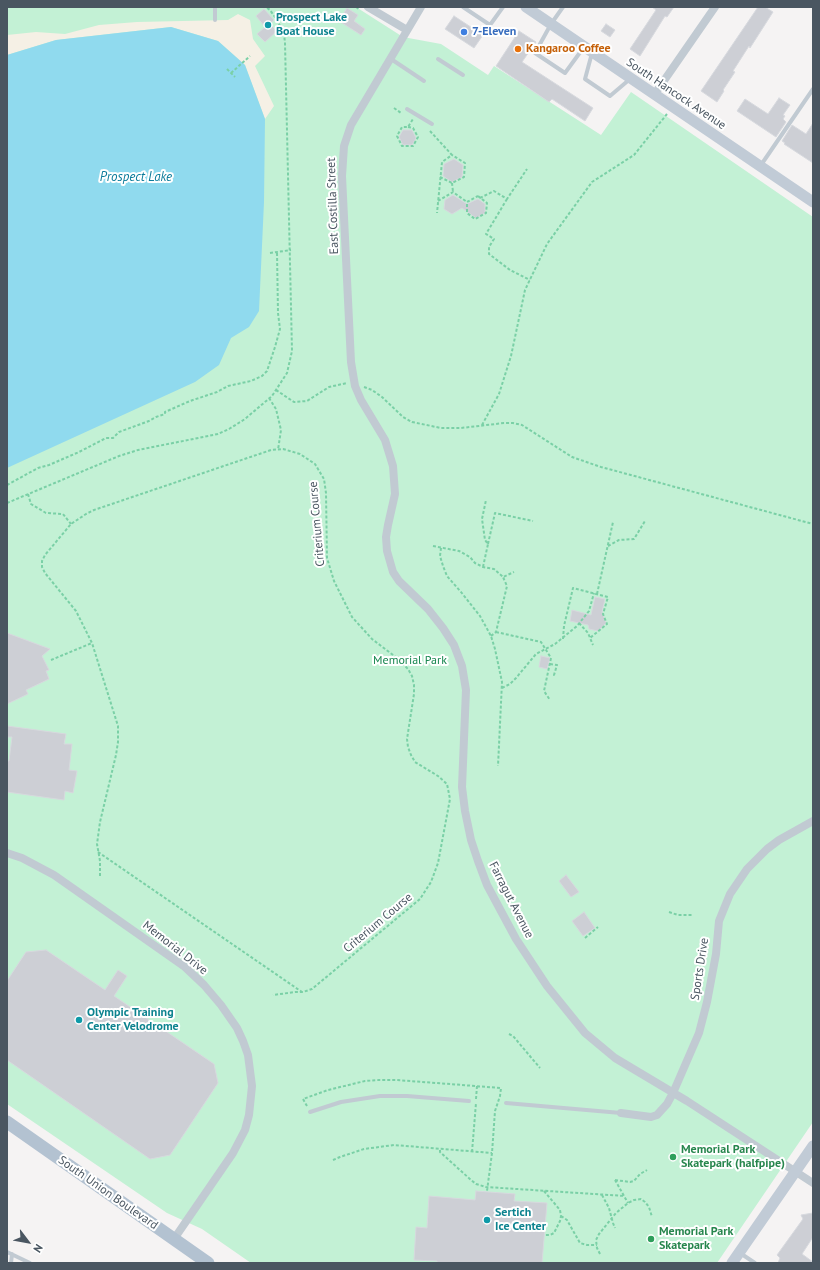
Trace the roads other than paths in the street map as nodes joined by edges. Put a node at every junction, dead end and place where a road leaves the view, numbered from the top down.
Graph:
1 (215, 7) edge
2 (368, 7) edge
3 (422, 7) edge
4 (462, 7) edge
5 (503, 7) edge
6 (526, 7) edge
7 (563, 7) edge
8 (715, 7) edge
9 (215, 20) dead end
10 (551, 24) junction
11 (408, 30) junction
12 (588, 50) junction
13 (391, 59) junction
14 (438, 59) dead end
15 (463, 75) dead end
16 (631, 79) junction
17 (424, 81) dead end
18 (813, 89) edge
19 (654, 95) junction
20 (407, 108) dead end
21 (432, 124) dead end
22 (760, 166) junction
23 (813, 202) edge
24 (361, 400) joint
25 (813, 820) edge
26 (7, 853) edge
27 (673, 1093) junction
28 (469, 1101) dead end
29 (506, 1103) dead end
30 (310, 1112) dead end
31 (621, 1113) joint
32 (7, 1122) edge
33 (813, 1146) edge
34 (796, 1171) junction
35 (813, 1182) edge
36 (174, 1239) junction
37 (7, 1252) edge
38 (739, 1252) junction
39 (12, 1254) junction
40 (11, 1263) edge
41 (30, 1263) edge
42 (208, 1263) edge
43 (732, 1263) edge
44 (755, 1263) edge

1 - 9 lane
2 - 11 street
3 - 11 street, East Costilla Street
4 - 5 lane
6 - 10 main road, South Hancock Avenue
7 - 10 lane
8 - 19 street
10 - 12 main road, South Hancock Avenue
10 - 12 lane
11 - 13 street, East Costilla Street
12 - 16 main road, South Hancock Avenue
12 - 16 lane
13 - 17 lane
13 - 24 street, East Costilla Street
14 - 15 lane
16 - 19 main road, South Hancock Avenue
18 - 22 lane
19 - 22 main road, South Hancock Avenue
20 - 21 lane
22 - 23 main road, South Hancock Avenue
24 - 27 street, Farragut Avenue
25 - 27 street, Sports Drive
26 - 36 street, Memorial Drive
27 - 31 street, Sports Drive
27 - 34 street, Farragut Avenue
28 - 30 lane
29 - 31 lane
32 - 36 main road, South Union Boulevard
33 - 34 main road
34 - 35 street, Farragut Avenue
34 - 38 main road
36 - 42 main road, South Union Boulevard
37 - 39 lane
38 - 43 main road
38 - 44 lane
39 - 40 lane
39 - 41 lane

